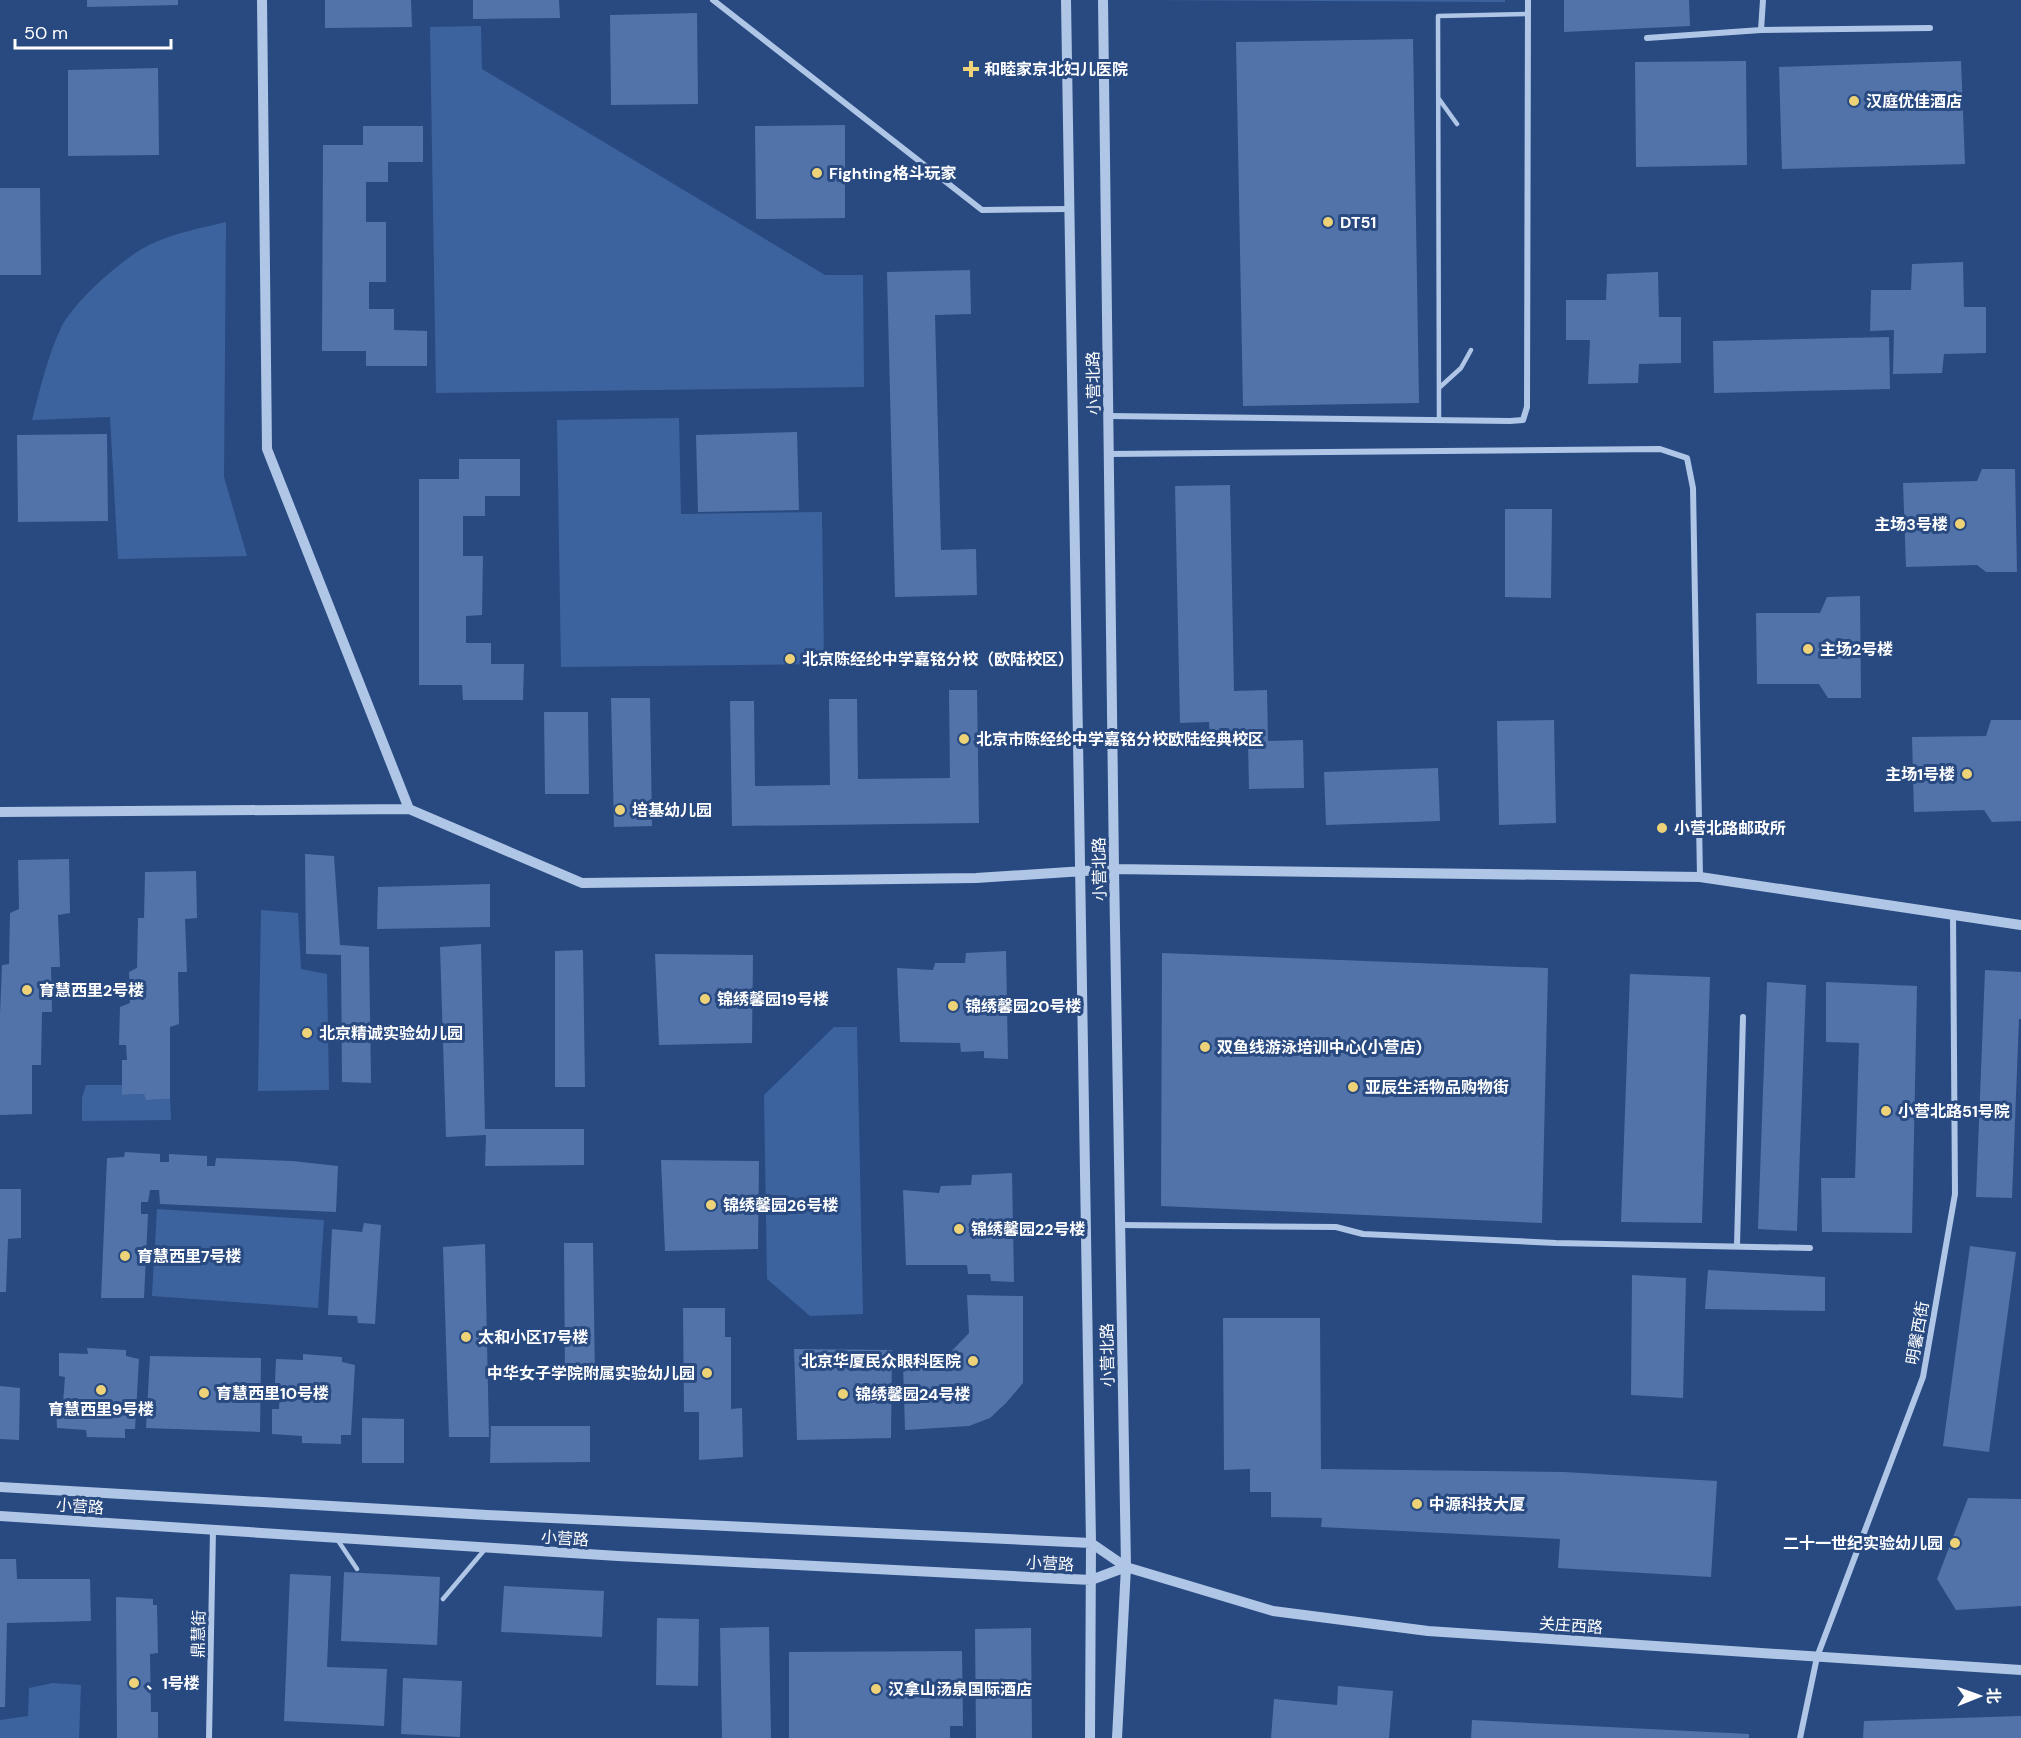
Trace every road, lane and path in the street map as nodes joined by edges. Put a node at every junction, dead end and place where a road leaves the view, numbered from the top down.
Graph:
1 (262, 0) edge
2 (713, 0) edge
3 (1065, 0) edge
4 (1103, 0) edge
5 (1528, 0) edge
6 (1763, 0) edge
7 (1528, 14) junction
8 (1929, 28) dead end
9 (1761, 30) junction
10 (1647, 38) dead end
11 (1438, 99) junction
12 (1457, 124) dead end
13 (1069, 209) junction
14 (1472, 350) dead end
15 (1439, 387) junction
16 (1108, 416) junction
17 (1439, 420) junction
18 (1109, 454) junction
19 (409, 809) junction
20 (0, 812) edge
21 (1114, 869) junction
22 (1080, 871) junction
23 (1700, 877) junction
24 (1953, 913) junction
25 (2021, 925) edge
26 (1743, 1017) dead end
27 (1120, 1226) junction
28 (1737, 1245) junction
29 (1810, 1248) dead end
30 (0, 1487) edge
31 (0, 1516) edge
32 (213, 1530) junction
33 (337, 1539) junction
34 (1091, 1543) junction
35 (486, 1548) junction
36 (1126, 1567) junction
37 (357, 1569) dead end
38 (1091, 1580) junction
39 (443, 1599) dead end
40 (1817, 1657) junction
41 (2021, 1670) edge
42 (209, 1738) edge
43 (1090, 1738) edge
44 (1117, 1738) edge
45 (1800, 1738) edge

1 - 19 street
2 - 13 street
3 - 13 street, 小营北路
4 - 16 street, 小营北路
5 - 7 street
6 - 9 street
7 - 11 lane
7 - 17 street
8 - 9 street
9 - 10 street
11 - 12 lane
11 - 15 lane
13 - 22 street, 小营北路
14 - 15 lane
15 - 17 lane
16 - 17 street
16 - 18 street, 小营北路
18 - 21 street, 小营北路
18 - 23 street
19 - 20 street
19 - 22 street
21 - 22 street
21 - 23 street
21 - 27 street, 小营北路
22 - 34 street, 小营北路
23 - 24 street
24 - 25 street
24 - 40 street, 明馨西街
26 - 28 street
27 - 28 street
27 - 36 street, 小营北路
28 - 29 street
30 - 34 street, 小营路
31 - 32 street, 小营路
32 - 33 street, 小营路
32 - 42 street, 鼎慧街
33 - 35 street, 小营路
33 - 37 lane
34 - 36 street, 关庄西路
34 - 38 street, 小营北路
35 - 38 street, 小营路
35 - 39 lane
36 - 38 street, 小营路
36 - 40 street, 关庄西路
36 - 44 street, 小营北路
38 - 43 street, 小营北路
40 - 41 street, 关庄西路
40 - 45 street, 明馨西街

